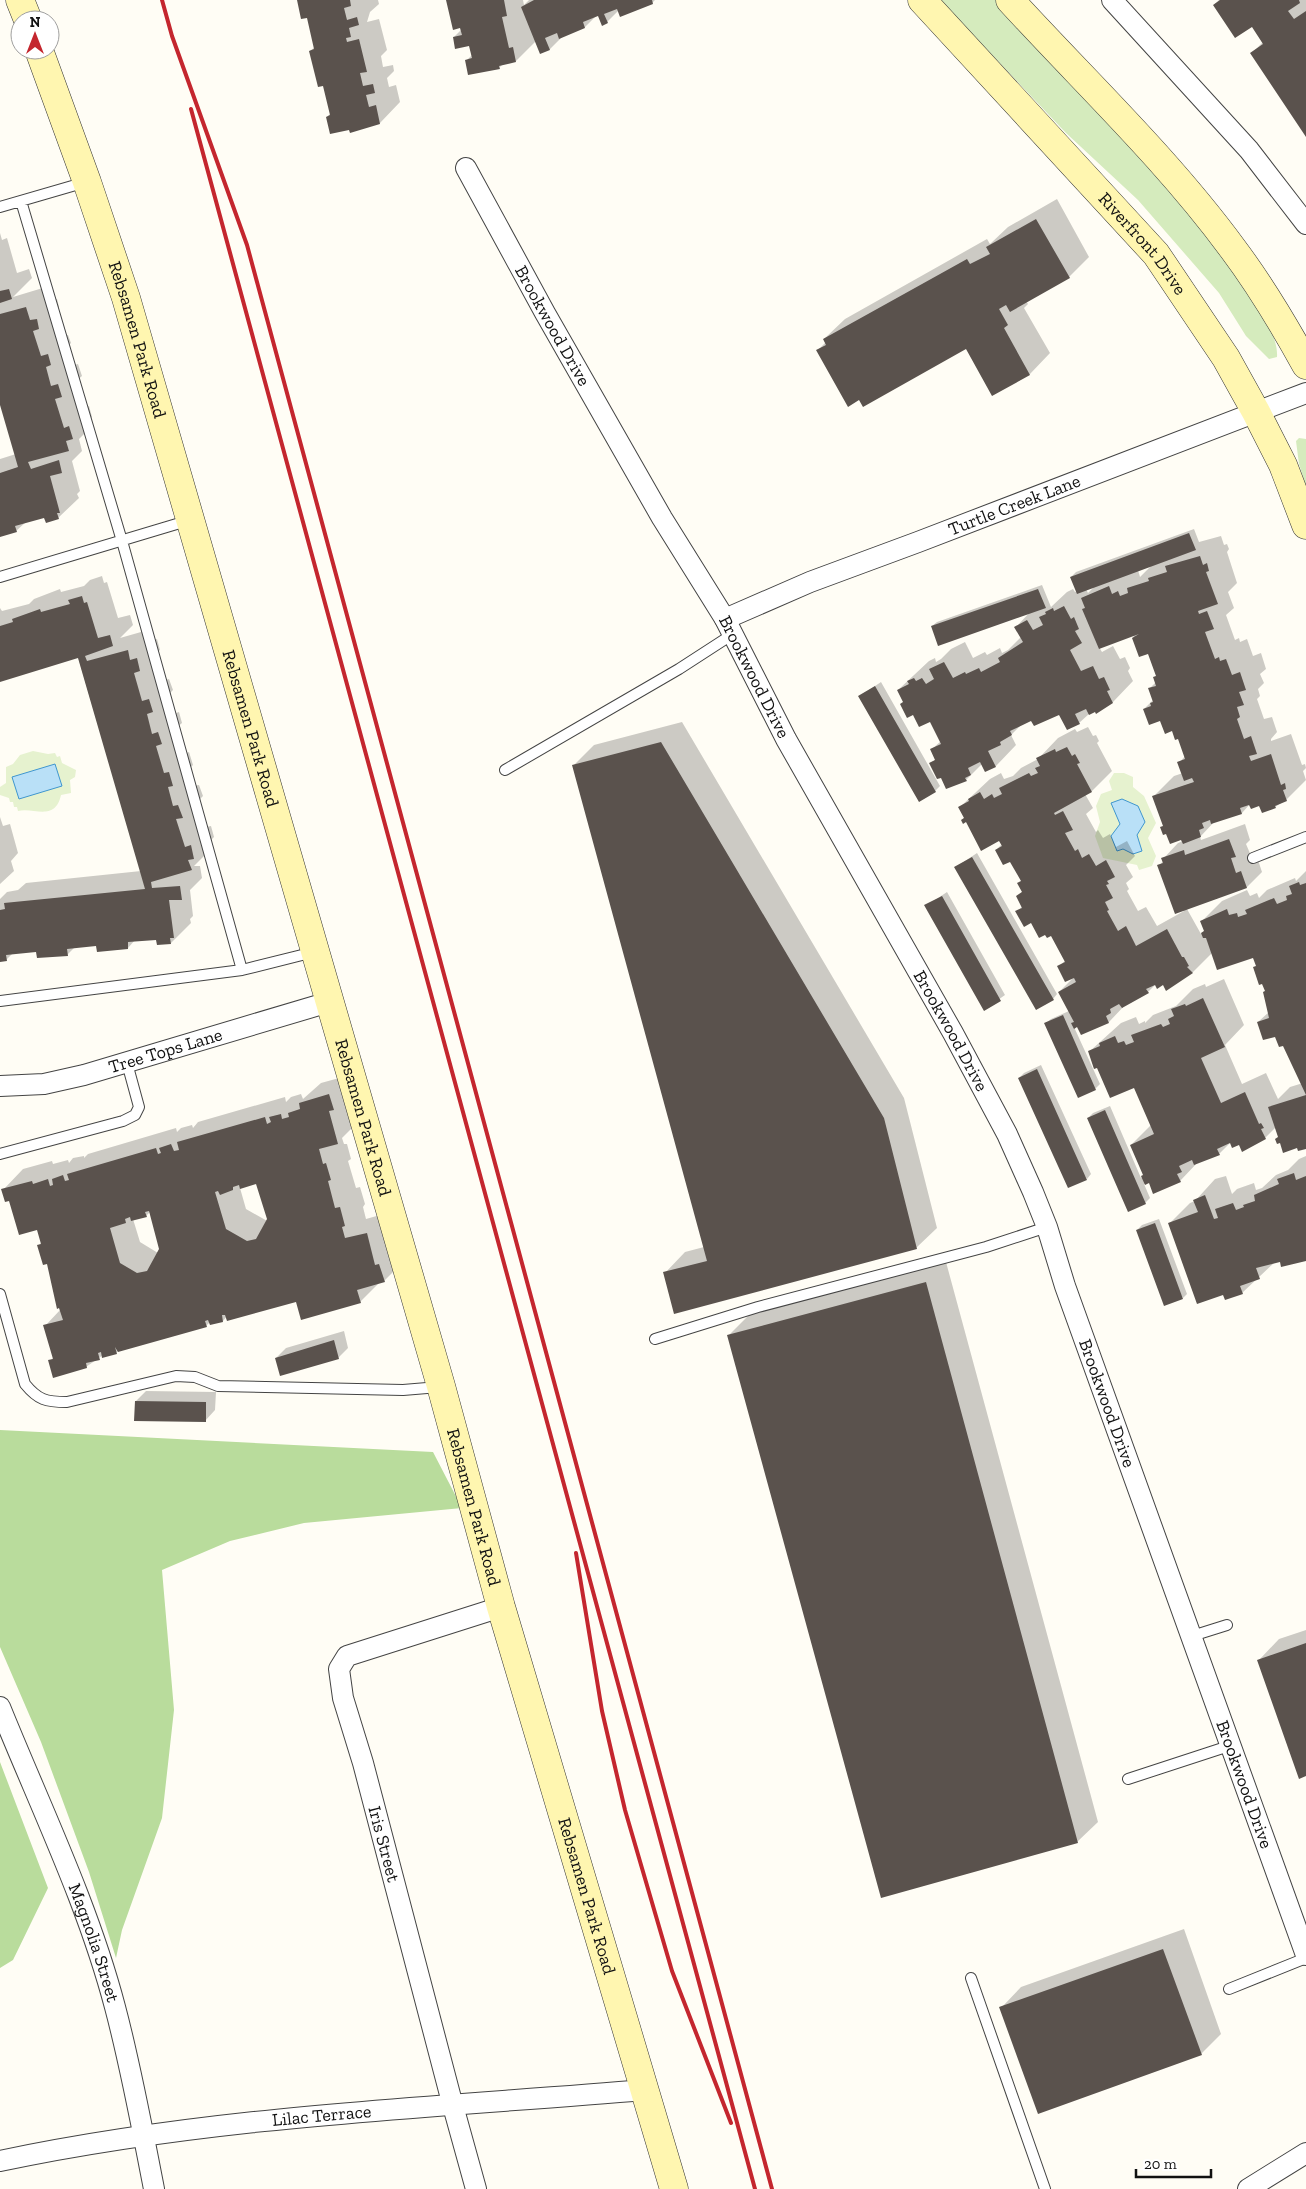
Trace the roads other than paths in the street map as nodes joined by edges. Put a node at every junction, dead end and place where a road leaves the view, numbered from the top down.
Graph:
1 (922, 0) edge
2 (1010, 0) edge
3 (1112, 0) edge
4 (43, 60) edge
5 (466, 168) dead end
6 (87, 182) junction
7 (21, 201) junction
8 (0, 207) edge
9 (1306, 224) edge
10 (1306, 365) edge
11 (1306, 393) edge
12 (1256, 412) junction
13 (191, 520) junction
14 (1306, 525) edge
15 (122, 541) junction
16 (0, 577) edge
17 (729, 627) junction
18 (505, 770) dead end
19 (1306, 836) edge
20 (1253, 858) dead end
21 (314, 952) junction
22 (242, 970) junction
23 (0, 1001) edge
24 (329, 1002) junction
25 (127, 1063) junction
26 (0, 1086) edge
27 (0, 1154) edge
28 (1047, 1227) junction
29 (0, 1294) edge
30 (655, 1339) dead end
31 (441, 1386) junction
32 (501, 1607) junction
33 (1228, 1625) dead end
34 (1192, 1636) junction
35 (0, 1707) edge
36 (1232, 1745) junction
37 (1128, 1779) dead end
38 (1306, 1956) edge
39 (971, 1978) dead end
40 (1228, 1989) dead end
41 (645, 2090) junction
42 (453, 2106) junction
43 (144, 2135) junction
44 (1306, 2153) edge
45 (0, 2162) edge
46 (154, 2189) edge
47 (476, 2189) edge
48 (674, 2189) edge
49 (1045, 2189) edge
50 (1248, 2189) edge

1 - 12 street, Riverfront Drive
2 - 10 street
3 - 9 street
4 - 6 street, Rebsamen Park Road
5 - 17 street, Brookwood Drive
6 - 7 lane
6 - 13 street, Rebsamen Park Road
7 - 8 lane
7 - 15 lane
11 - 12 street, Turtle Creek Lane
12 - 14 street, Riverfront Drive
12 - 17 street, Turtle Creek Lane
13 - 15 lane
13 - 21 street, Rebsamen Park Road
15 - 16 lane
15 - 22 lane
17 - 18 lane
17 - 28 street, Brookwood Drive
19 - 20 lane
21 - 22 lane
21 - 24 street, Rebsamen Park Road
22 - 23 lane
24 - 25 street, Tree Tops Lane
24 - 31 street, Rebsamen Park Road
25 - 26 street, Tree Tops Lane
25 - 27 lane
28 - 30 lane
28 - 34 street, Brookwood Drive
29 - 31 lane
31 - 32 street, Rebsamen Park Road
32 - 41 street, Rebsamen Park Road
32 - 42 street, Iris Street
33 - 34 lane
34 - 36 street, Brookwood Drive
35 - 43 street, Magnolia Street
36 - 37 lane
36 - 38 street, Brookwood Drive
38 - 40 lane
39 - 49 lane
41 - 42 street, Lilac Terrace
41 - 48 street, Rebsamen Park Road
42 - 43 street, Lilac Terrace
42 - 47 street, Iris Street
43 - 45 street, Lilac Terrace
43 - 46 street, Magnolia Street
44 - 50 street

